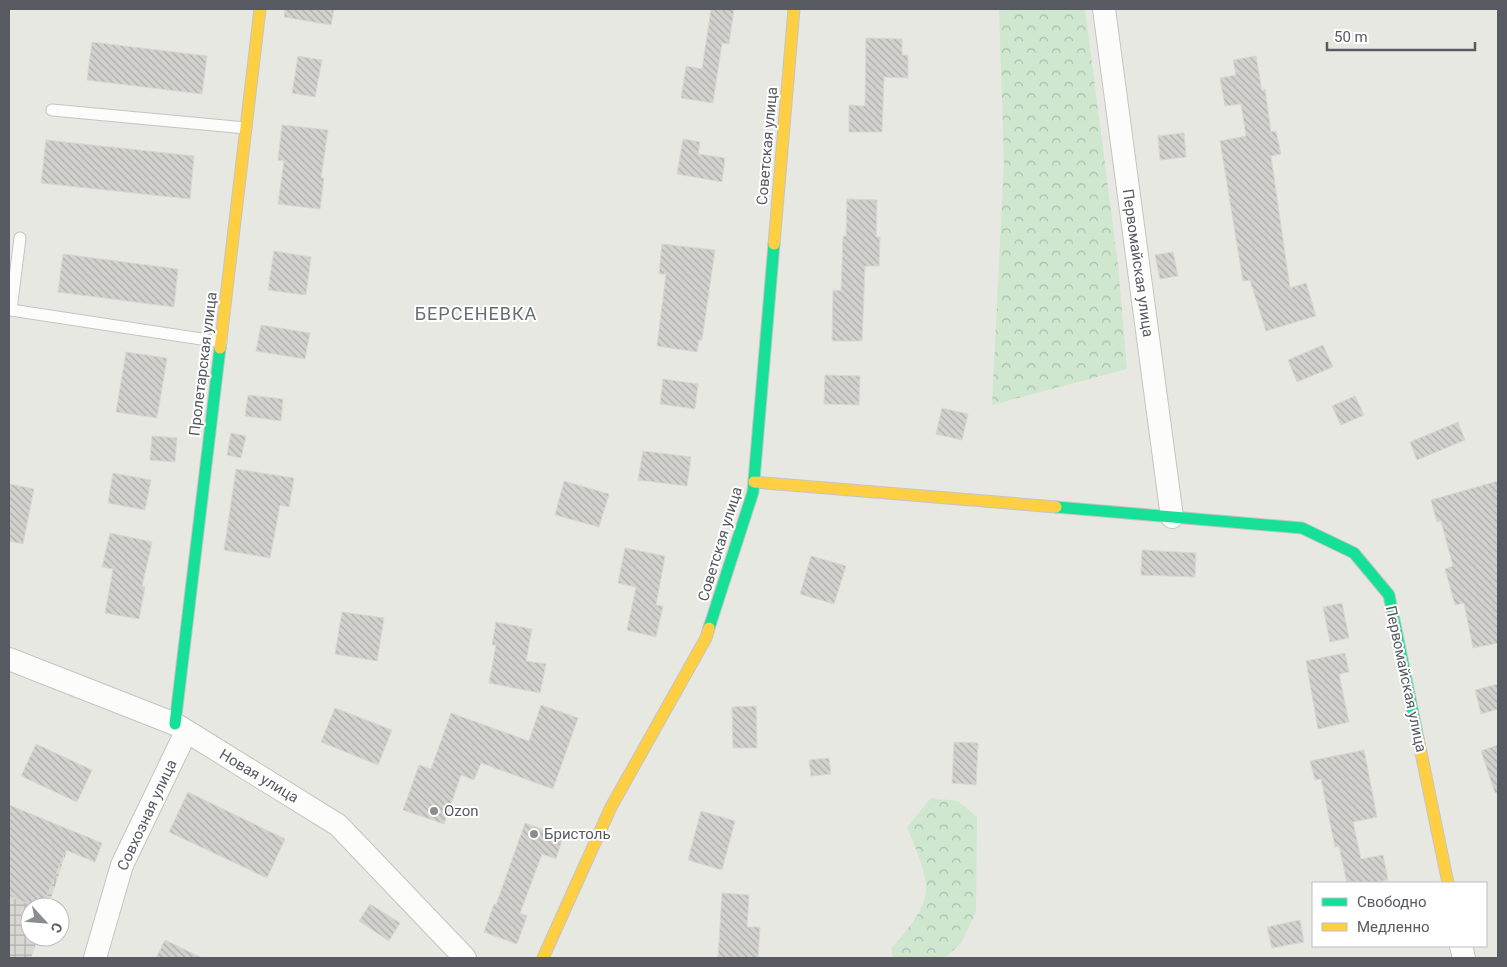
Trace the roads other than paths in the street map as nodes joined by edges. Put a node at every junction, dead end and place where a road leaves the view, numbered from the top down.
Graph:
1 (260, 9) edge
2 (794, 9) edge
3 (1104, 9) edge
4 (52, 110) dead end
5 (246, 128) junction
6 (20, 238) dead end
7 (221, 342) junction
8 (754, 482) junction
9 (1172, 517) junction
10 (9, 659) edge
11 (181, 728) junction
12 (1448, 882) edge
13 (95, 958) edge
14 (465, 958) edge
15 (543, 958) edge

1 - 5 street, Пролетарская улица
2 - 8 street, Советская улица
3 - 9 street, Первомайская улица
4 - 5 lane
5 - 7 street, Пролетарская улица
6 - 7 lane
7 - 11 street, Пролетарская улица
8 - 9 street, Первомайская улица
8 - 15 street, Советская улица
9 - 12 street, Первомайская улица
10 - 11 street, Новая улица
11 - 13 street, Совхозная улица
11 - 14 street, Новая улица

